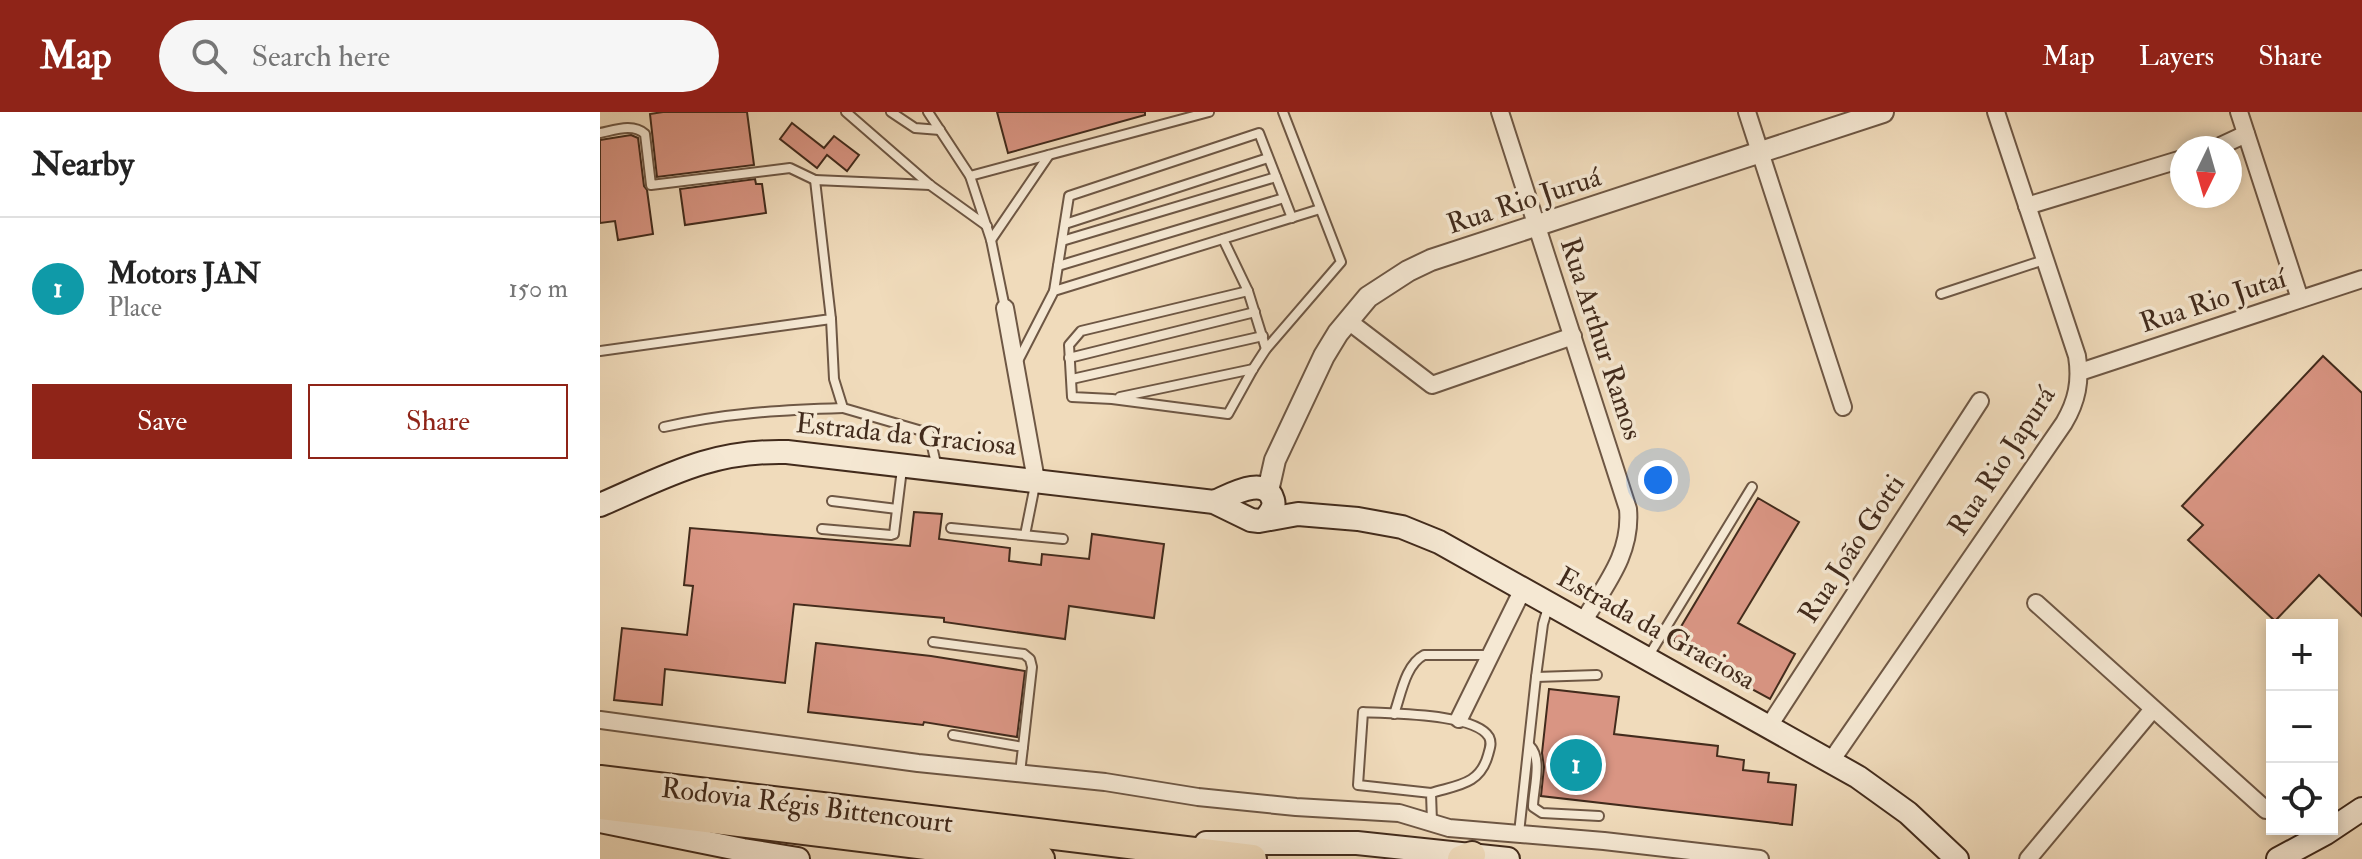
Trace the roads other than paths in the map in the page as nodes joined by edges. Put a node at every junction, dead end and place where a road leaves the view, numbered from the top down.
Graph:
1 (846, 112) edge
2 (891, 112) edge
3 (928, 112) edge
4 (1209, 112) edge
5 (1283, 112) edge
6 (1500, 112) edge
7 (1747, 112) edge
8 (1883, 112) edge
9 (1996, 112) edge
10 (2239, 112) edge
11 (940, 130) junction
12 (600, 133) edge
13 (2246, 134) junction
14 (2242, 136) edge
15 (1760, 152) junction
16 (1049, 155) junction
17 (1268, 158) junction
18 (2170, 163) edge
19 (970, 176) junction
20 (1276, 177) junction
21 (815, 180) junction
22 (930, 185) junction
23 (1284, 198) junction
24 (2027, 206) junction
25 (1320, 209) junction
26 (1292, 218) junction
27 (1065, 224) junction
28 (1537, 226) junction
29 (988, 227) junction
30 (1223, 239) junction
31 (991, 240) junction
32 (1062, 241) junction
33 (2045, 260) junction
34 (1058, 266) junction
35 (2362, 279) edge
36 (1054, 291) junction
37 (1248, 291) junction
38 (1941, 294) dead end
39 (2300, 299) junction
40 (1005, 308) joint
41 (1255, 312) junction
42 (831, 319) junction
43 (1347, 320) junction
44 (1263, 336) junction
45 (1573, 336) junction
46 (1266, 349) junction
47 (600, 351) edge
48 (1069, 358) junction
49 (1015, 366) junction
50 (1253, 369) junction
51 (2080, 372) junction
52 (1072, 379) junction
53 (1112, 399) junction
54 (1980, 401) dead end
55 (1843, 407) dead end
56 (843, 408) junction
57 (664, 427) dead end
58 (903, 465) junction
59 (937, 469) junction
60 (1036, 480) junction
61 (1752, 487) dead end
62 (1259, 500) junction
63 (832, 501) dead end
64 (600, 505) edge
65 (897, 509) junction
66 (951, 528) dead end
67 (822, 529) dead end
68 (1025, 535) junction
69 (1063, 539) dead end
70 (1523, 589) junction
71 (1549, 603) junction
72 (2036, 603) dead end
73 (1583, 622) junction
74 (933, 642) dead end
75 (1490, 655) junction
76 (1648, 658) junction
77 (1597, 675) dead end
78 (1536, 677) junction
79 (2153, 709) junction
80 (1394, 714) junction
81 (1459, 719) junction
82 (600, 720) edge
83 (1769, 726) junction
84 (953, 735) dead end
85 (1530, 746) junction
86 (1023, 747) junction
87 (1831, 761) junction
88 (1020, 774) junction
89 (600, 780) edge
90 (1431, 793) junction
91 (600, 805) edge
92 (2362, 809) edge
93 (2266, 810) dead end
94 (1599, 816) dead end
95 (600, 821) edge
96 (1432, 823) junction
97 (1519, 833) junction
98 (1137, 847) junction
99 (1466, 857) edge
100 (1953, 858) edge
101 (798, 859) edge
102 (1040, 859) edge
103 (1252, 859) edge
104 (1508, 859) edge
105 (1760, 859) edge
106 (2028, 859) edge
107 (2278, 859) edge

1 - 22 lane
2 - 11 lane
3 - 11 lane
4 - 16 lane
5 - 25 lane
6 - 28 street, Rua Arthur Ramos
7 - 15 street
8 - 15 street, Rua Rio Juruá
9 - 24 street, Rua Rio Japurá
10 - 13 street
11 - 19 lane
12 - 21 lane
13 - 14 street
13 - 39 street
15 - 28 street, Rua Rio Juruá
15 - 55 street
16 - 19 lane
16 - 31 lane
17 - 20 lane
17 - 27 lane
17 - 27 lane
18 - 24 street
19 - 29 lane
20 - 23 lane
20 - 32 lane
21 - 22 lane
21 - 42 lane
22 - 29 lane
23 - 26 lane
23 - 34 lane
24 - 33 street, Rua Rio Japurá
25 - 26 lane
25 - 46 lane
26 - 30 lane
27 - 32 lane
28 - 43 street, Rua Rio Juruá
28 - 45 street, Rua Arthur Ramos
29 - 31 lane
30 - 36 lane
30 - 37 lane
31 - 40 lane
32 - 34 lane
33 - 38 lane
33 - 51 street, Rua Rio Japurá
34 - 36 lane
35 - 39 street, Rua Rio Jutaí
36 - 49 lane
37 - 41 lane
37 - 48 lane
39 - 51 street, Rua Rio Jutaí
40 - 49 street
41 - 44 lane
41 - 48 lane
42 - 47 lane
42 - 56 lane
43 - 45 street
43 - 62 street, Rua Rio Juruá
44 - 46 lane
44 - 52 lane
45 - 73 street, Rua Arthur Ramos
46 - 50 lane
48 - 52 lane
49 - 60 street
50 - 53 lane
50 - 53 lane
51 - 87 street, Rua Rio Japurá
52 - 53 lane
54 - 83 street, Rua João Gotti
56 - 57 lane
56 - 59 lane
58 - 59 main road, Estrada da Graciosa
58 - 64 main road, Estrada da Graciosa
58 - 65 lane
59 - 60 main road, Estrada da Graciosa
60 - 62 main road, Estrada da Graciosa
60 - 68 lane
61 - 76 lane
62 - 70 main road, Estrada da Graciosa
63 - 65 lane
65 - 67 lane
66 - 68 lane
68 - 69 lane
70 - 71 main road, Estrada da Graciosa
70 - 75 street
71 - 73 main road, Estrada da Graciosa
71 - 78 lane
72 - 79 street
73 - 76 main road, Estrada da Graciosa
74 - 86 lane
75 - 80 lane
75 - 81 street
76 - 83 main road, Estrada da Graciosa
77 - 78 lane
78 - 85 lane
79 - 93 street
79 - 106 street
80 - 81 lane
80 - 90 lane
81 - 90 lane
82 - 88 street
83 - 87 main road, Estrada da Graciosa
84 - 86 lane
85 - 94 lane
85 - 97 lane
86 - 88 lane
87 - 100 main road, Estrada da Graciosa
88 - 96 street
89 - 98 highway, Rodovia Régis Bittencourt
90 - 96 lane
91 - 102 highway, Rodovia Régis Bittencourt
92 - 107 main road
95 - 101 main road
96 - 97 street
97 - 105 street
98 - 99 main road
98 - 103 highway, Rodovia Régis Bittencourt
99 - 104 main road

